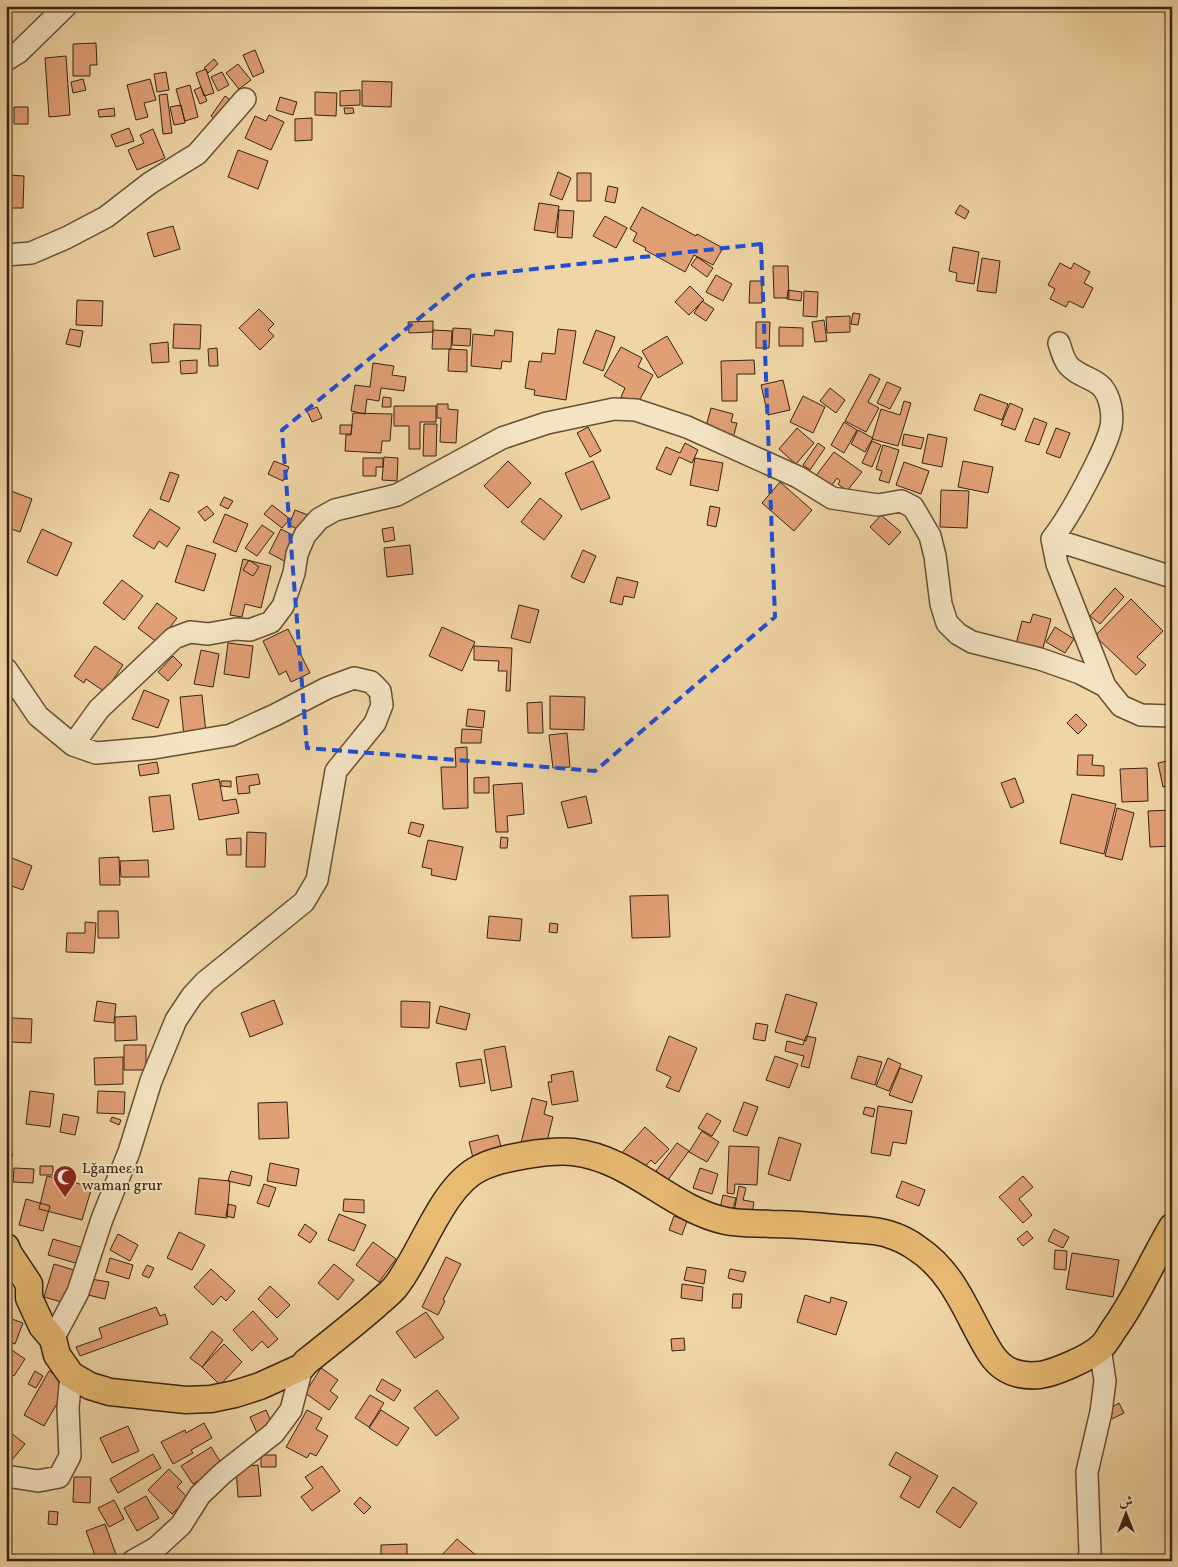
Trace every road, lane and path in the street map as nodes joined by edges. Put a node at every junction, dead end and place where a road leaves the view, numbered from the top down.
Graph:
1 (66, 6) edge
2 (6, 60) edge
3 (246, 99) dead end
4 (6, 255) edge
5 (1059, 344) dead end
6 (1052, 539) junction
7 (1172, 577) edge
8 (6, 669) edge
9 (1105, 686) junction
10 (1172, 716) edge
11 (73, 746) junction
12 (1172, 1227) edge
13 (6, 1247) edge
14 (53, 1339) junction
15 (1100, 1348) junction
16 (302, 1367) junction
17 (71, 1375) junction
18 (6, 1476) edge
19 (133, 1561) edge
20 (1088, 1561) edge

1 - 2 street
3 - 4 street
5 - 6 street
6 - 7 street
6 - 9 street
8 - 11 street
9 - 10 street
9 - 11 street
11 - 14 street
12 - 15 main road
13 - 14 main road
14 - 17 main road
15 - 16 main road
15 - 20 street
16 - 17 main road
16 - 19 street
17 - 18 street

